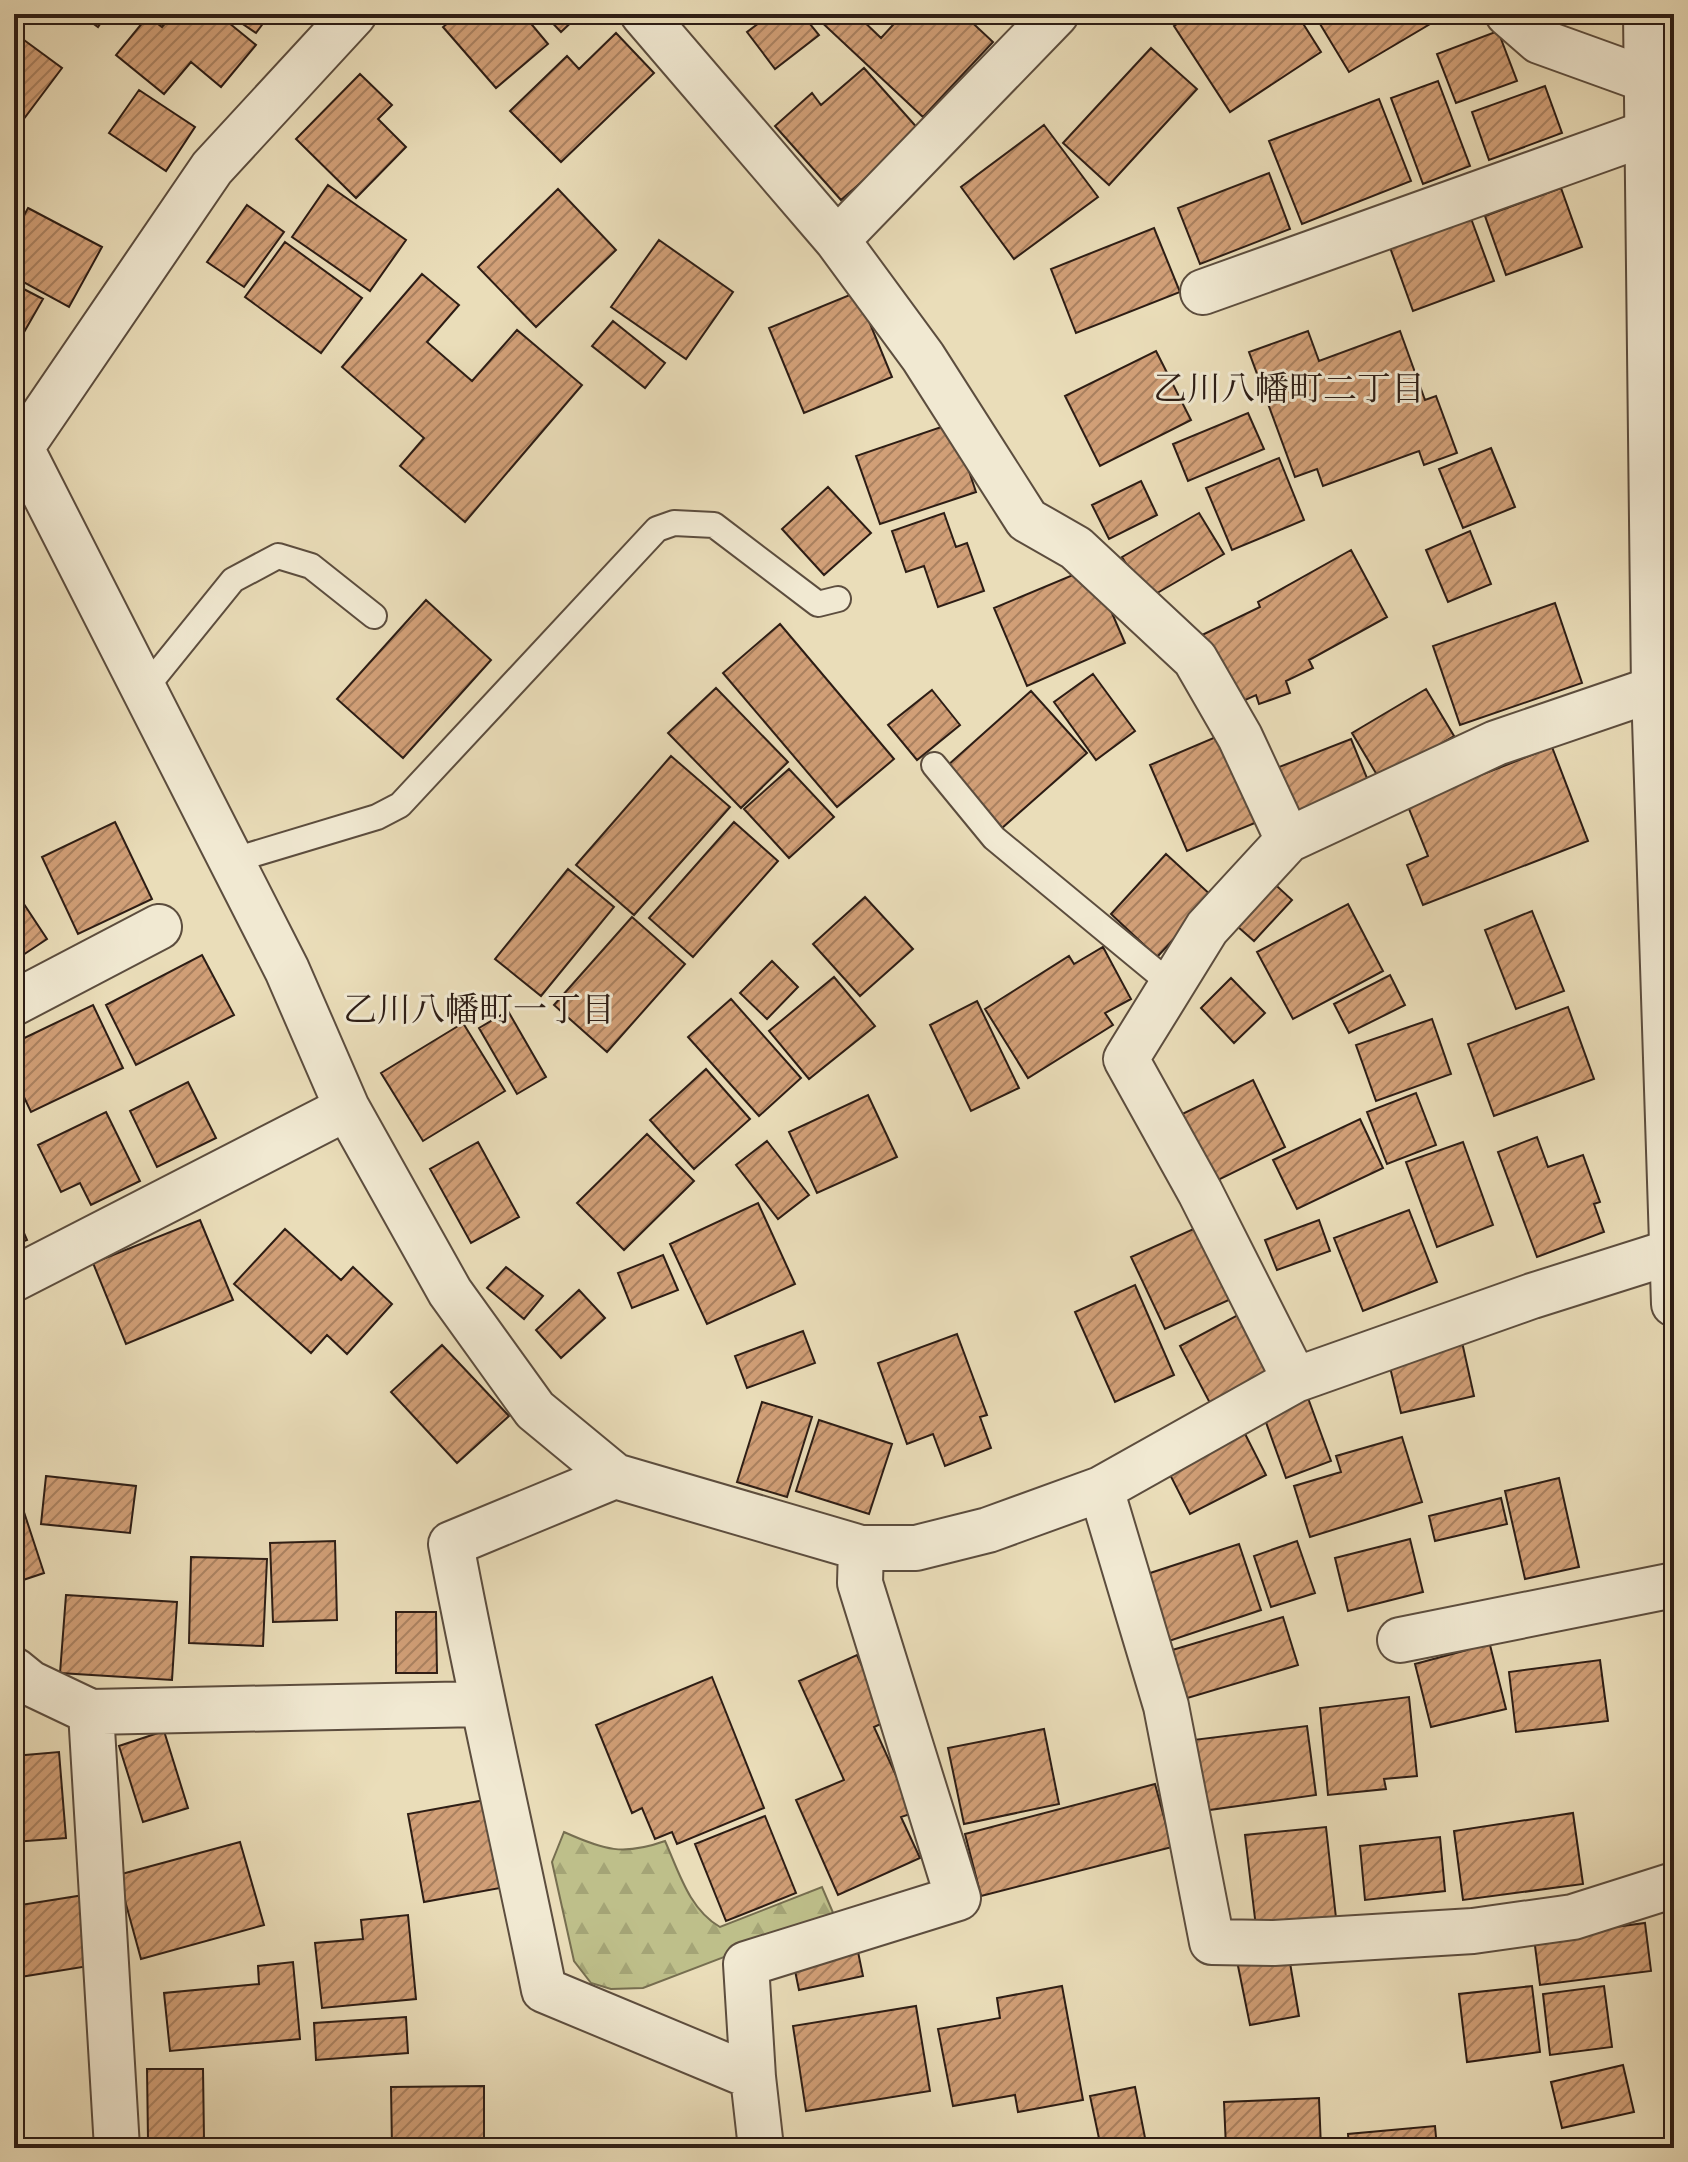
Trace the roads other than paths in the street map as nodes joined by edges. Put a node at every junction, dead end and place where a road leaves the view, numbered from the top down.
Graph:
1 (354, 14) edge
2 (643, 14) edge
3 (1056, 14) edge
4 (1508, 14) edge
5 (1646, 14) edge
6 (1654, 116) edge
7 (837, 240) junction
8 (1203, 292) dead end
9 (18, 453) edge
10 (1663, 511) edge
11 (838, 599) dead end
12 (374, 616) dead end
13 (1654, 689) junction
14 (144, 690) junction
15 (934, 765) dead end
16 (1288, 840) junction
17 (231, 861) junction
18 (159, 927) dead end
19 (1172, 985) junction
20 (14, 1003) edge
21 (1669, 1032) edge
22 (347, 1108) junction
23 (1671, 1252) junction
24 (14, 1279) edge
25 (1674, 1304) edge
26 (1295, 1380) junction
27 (615, 1476) junction
28 (1101, 1489) junction
29 (861, 1548) junction
30 (1674, 1585) edge
31 (1400, 1640) dead end
32 (14, 1670) edge
33 (481, 1704) junction
34 (91, 1712) junction
35 (1674, 1885) edge
36 (753, 2077) junction
37 (117, 2148) edge
38 (761, 2148) edge

1 - 9 street
2 - 7 street
3 - 7 street
4 - 6 street
5 - 6 street
6 - 8 street
6 - 10 street
7 - 16 street
9 - 14 street
10 - 13 street
11 - 17 lane
12 - 14 lane
13 - 16 street
13 - 21 street
14 - 17 street
15 - 19 lane
16 - 19 street
17 - 22 street
18 - 20 street
19 - 26 street
21 - 23 street
22 - 24 street
22 - 27 street
23 - 25 street
23 - 26 street
26 - 28 street
27 - 29 street
27 - 33 street
28 - 29 street
28 - 35 street
29 - 36 street
30 - 31 street
32 - 34 street
33 - 34 street
33 - 36 street
34 - 37 street
36 - 38 street

